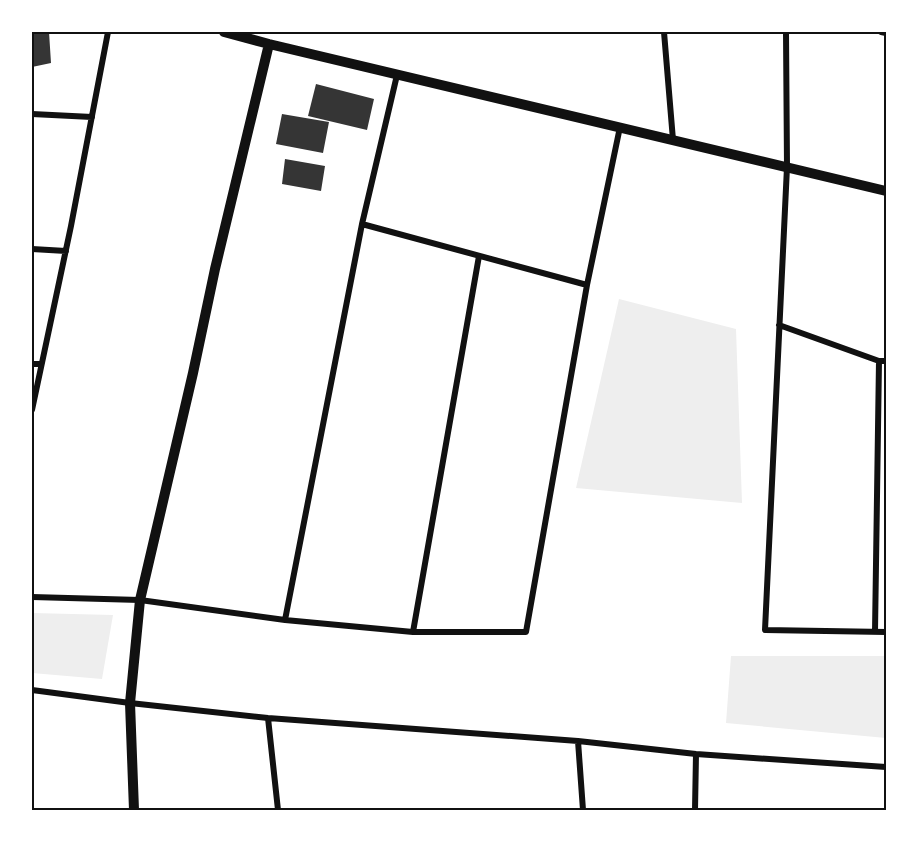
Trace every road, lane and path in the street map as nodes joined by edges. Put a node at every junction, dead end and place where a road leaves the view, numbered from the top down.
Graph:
1 (108, 32) edge
2 (224, 32) edge
3 (664, 32) edge
4 (786, 32) edge
5 (881, 32) edge
6 (886, 33) edge
7 (269, 44) junction
8 (397, 75) junction
9 (32, 114) edge
10 (92, 117) junction
11 (620, 127) junction
12 (673, 140) junction
13 (787, 167) junction
14 (886, 191) edge
15 (362, 224) junction
16 (32, 249) edge
17 (66, 251) junction
18 (479, 256) junction
19 (587, 285) junction
20 (779, 325) junction
21 (883, 361) edge
22 (32, 364) edge
23 (41, 364) junction
24 (32, 411) edge
25 (32, 597) edge
26 (140, 600) junction
27 (285, 620) junction
28 (412, 632) junction
29 (875, 632) junction
30 (886, 632) edge
31 (32, 690) edge
32 (130, 703) junction
33 (268, 718) junction
34 (578, 741) junction
35 (696, 754) junction
36 (886, 767) edge
37 (134, 810) edge
38 (278, 810) edge
39 (583, 810) edge
40 (695, 810) edge

1 - 10 street
2 - 7 street
3 - 12 street
4 - 13 street
5 - 6 street
7 - 8 street
7 - 26 street
8 - 11 street
8 - 15 street
9 - 10 street
10 - 17 street
11 - 12 street
11 - 19 street
12 - 13 street
13 - 14 street
13 - 20 street
15 - 18 street
15 - 27 street
16 - 17 street
17 - 23 street
18 - 19 street
18 - 28 street
19 - 28 street
20 - 21 street
20 - 29 street
21 - 29 street
22 - 23 street
23 - 24 street
25 - 26 street
26 - 27 street
26 - 32 street
27 - 28 street
29 - 30 street
31 - 32 street
32 - 33 street
32 - 37 street
33 - 34 street
33 - 38 street
34 - 35 street
34 - 39 street
35 - 36 street
35 - 40 street

